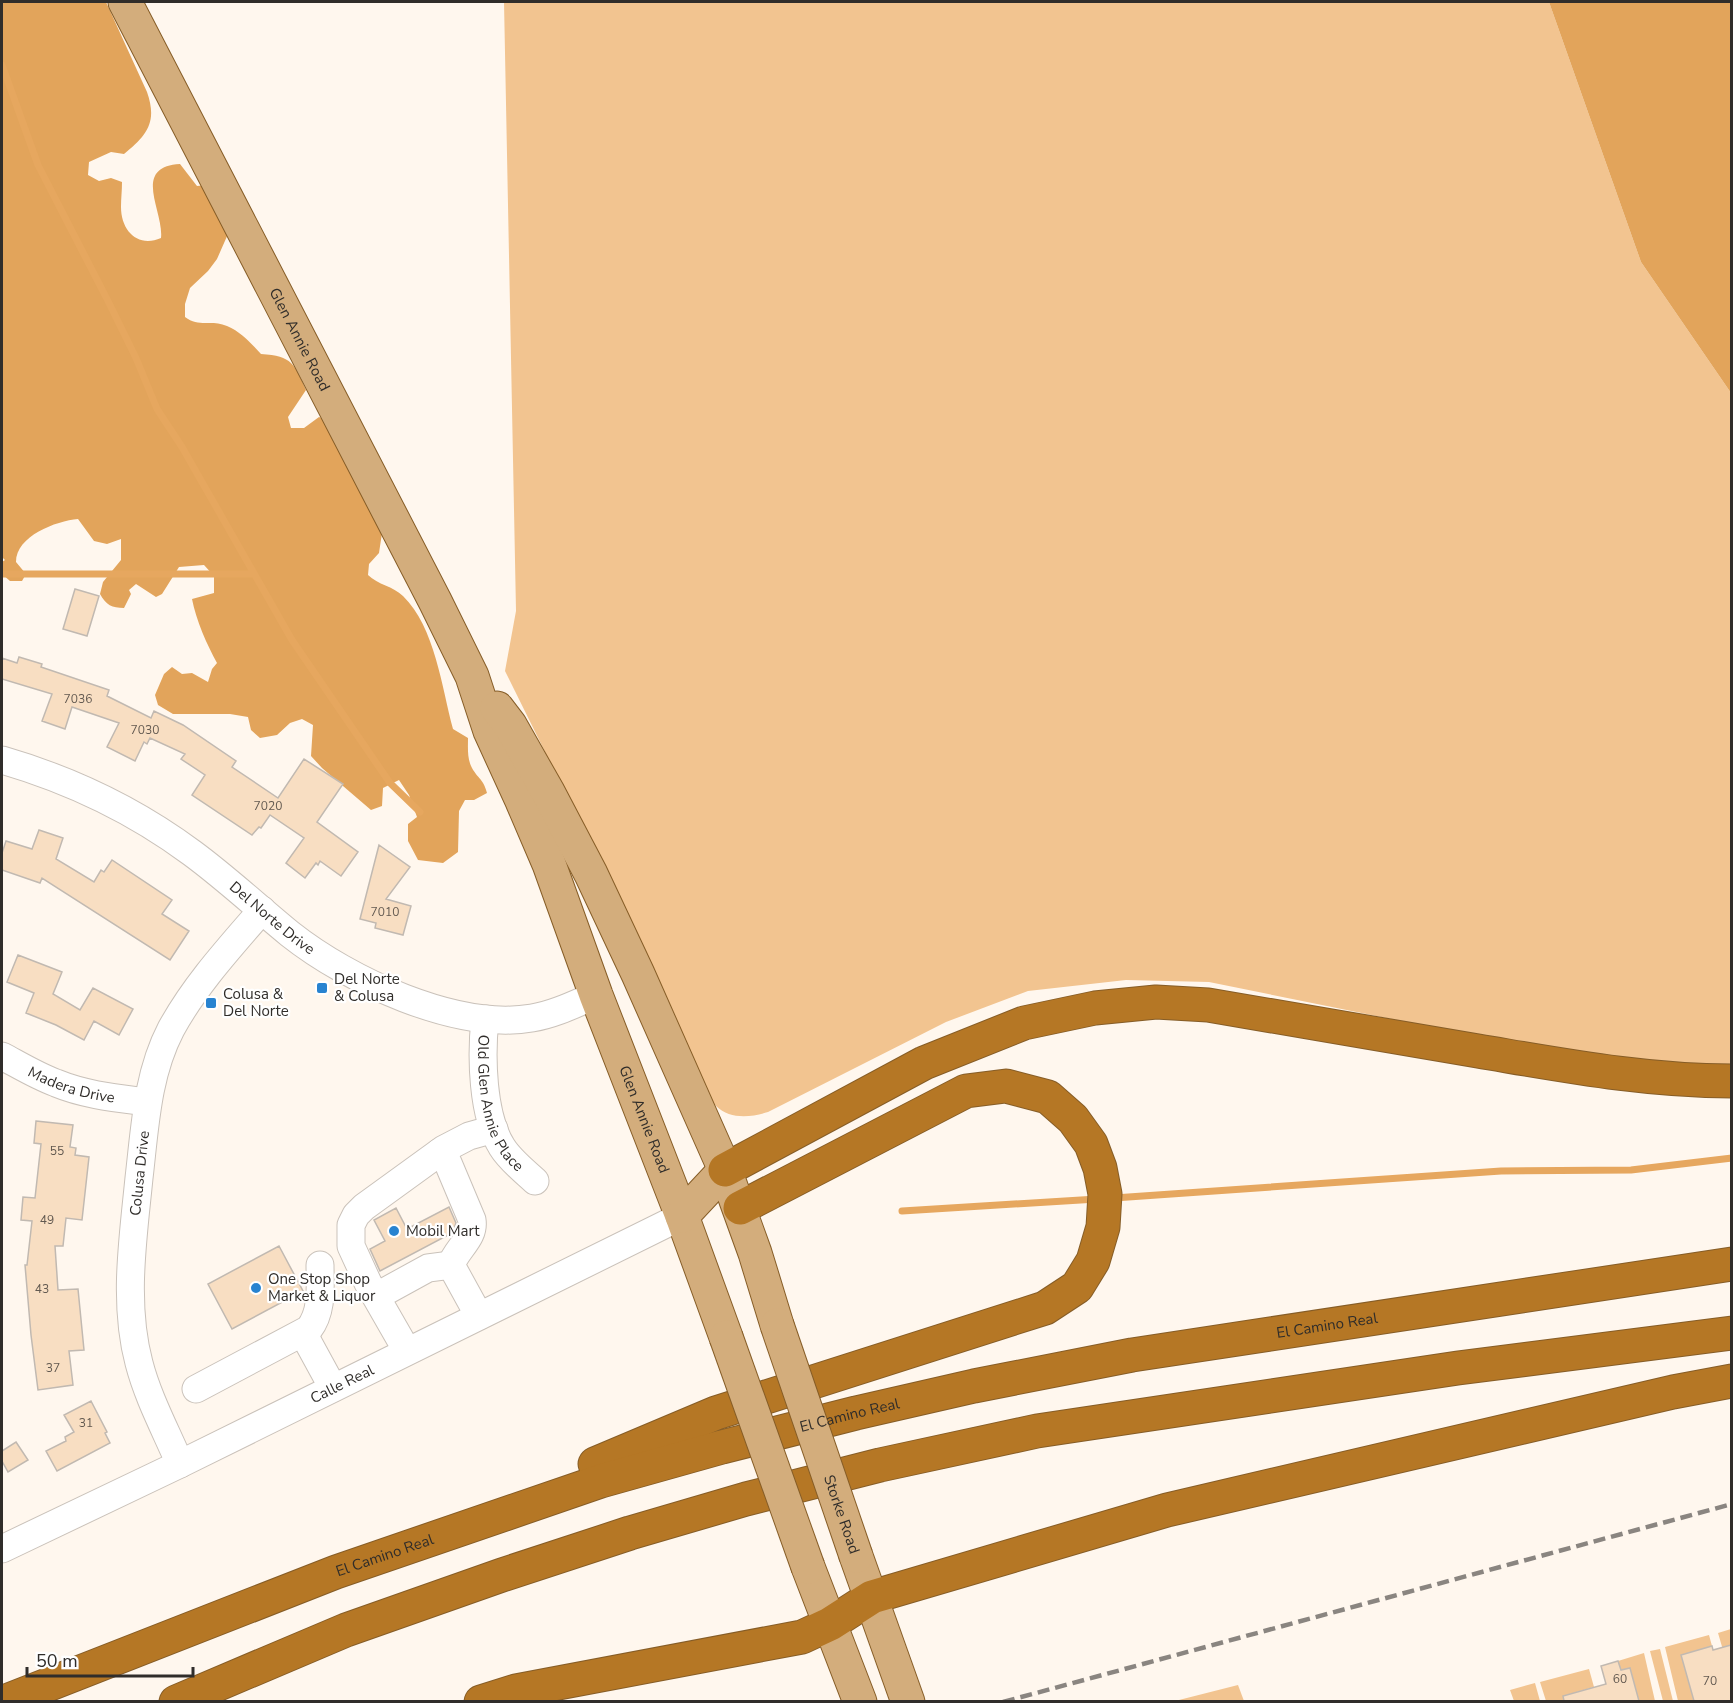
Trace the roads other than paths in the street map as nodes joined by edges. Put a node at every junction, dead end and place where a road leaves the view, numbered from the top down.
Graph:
1 (125, 2) edge
2 (472, 676) junction
3 (2, 760) edge
4 (262, 910) junction
5 (596, 995) junction
6 (485, 1019) junction
7 (2, 1056) edge
8 (1731, 1081) edge
9 (147, 1102) junction
10 (494, 1129) junction
11 (440, 1152) junction
12 (725, 1170) junction
13 (535, 1181) dead end
14 (740, 1208) junction
15 (682, 1216) junction
16 (1731, 1264) edge
17 (320, 1265) dead end
18 (451, 1265) junction
19 (377, 1296) junction
20 (479, 1316) junction
21 (777, 1325) joint
22 (303, 1333) junction
23 (1731, 1333) edge
24 (407, 1351) junction
25 (1731, 1381) edge
26 (333, 1388) junction
27 (196, 1389) dead end
28 (180, 1464) junction
29 (2, 1549) edge
30 (336, 1572) junction
31 (872, 1597) junction
32 (830, 1624) junction
33 (903, 1687) edge
34 (857, 1693) edge
35 (4, 1701) edge
36 (176, 1701) edge
37 (481, 1701) edge

1 - 2 main road, Glen Annie Road
2 - 5 main road, Glen Annie Road
2 - 12 main road, Glen Annie Road
3 - 4 street, Del Norte Drive
4 - 6 street, Del Norte Drive
4 - 9 street, Colusa Drive
5 - 6 street, Del Norte Drive
5 - 15 main road, Glen Annie Road
6 - 10 street, Old Glen Annie Place
7 - 9 street, Madera Drive
8 - 12 highway
9 - 28 street, Colusa Drive
10 - 11 street
10 - 13 street, Old Glen Annie Place
11 - 18 street
11 - 19 street
12 - 14 main road, Glen Annie Road
12 - 15 main road
14 - 15 main road
14 - 21 main road, Glen Annie Road
14 - 30 highway
15 - 20 street, Calle Real
15 - 32 main road, Glen Annie Road, bridge
16 - 30 highway, El Camino Real
17 - 22 street
18 - 19 street
18 - 20 street
19 - 24 street
20 - 24 street, Calle Real
21 - 31 main road, Storke Road, bridge
22 - 26 street
22 - 27 street
23 - 36 highway
24 - 26 street, Calle Real
25 - 31 highway
26 - 28 street, Calle Real
28 - 29 street, Calle Real
30 - 35 highway, El Camino Real
31 - 32 highway
31 - 33 main road, Storke Road
32 - 34 main road
32 - 37 highway

